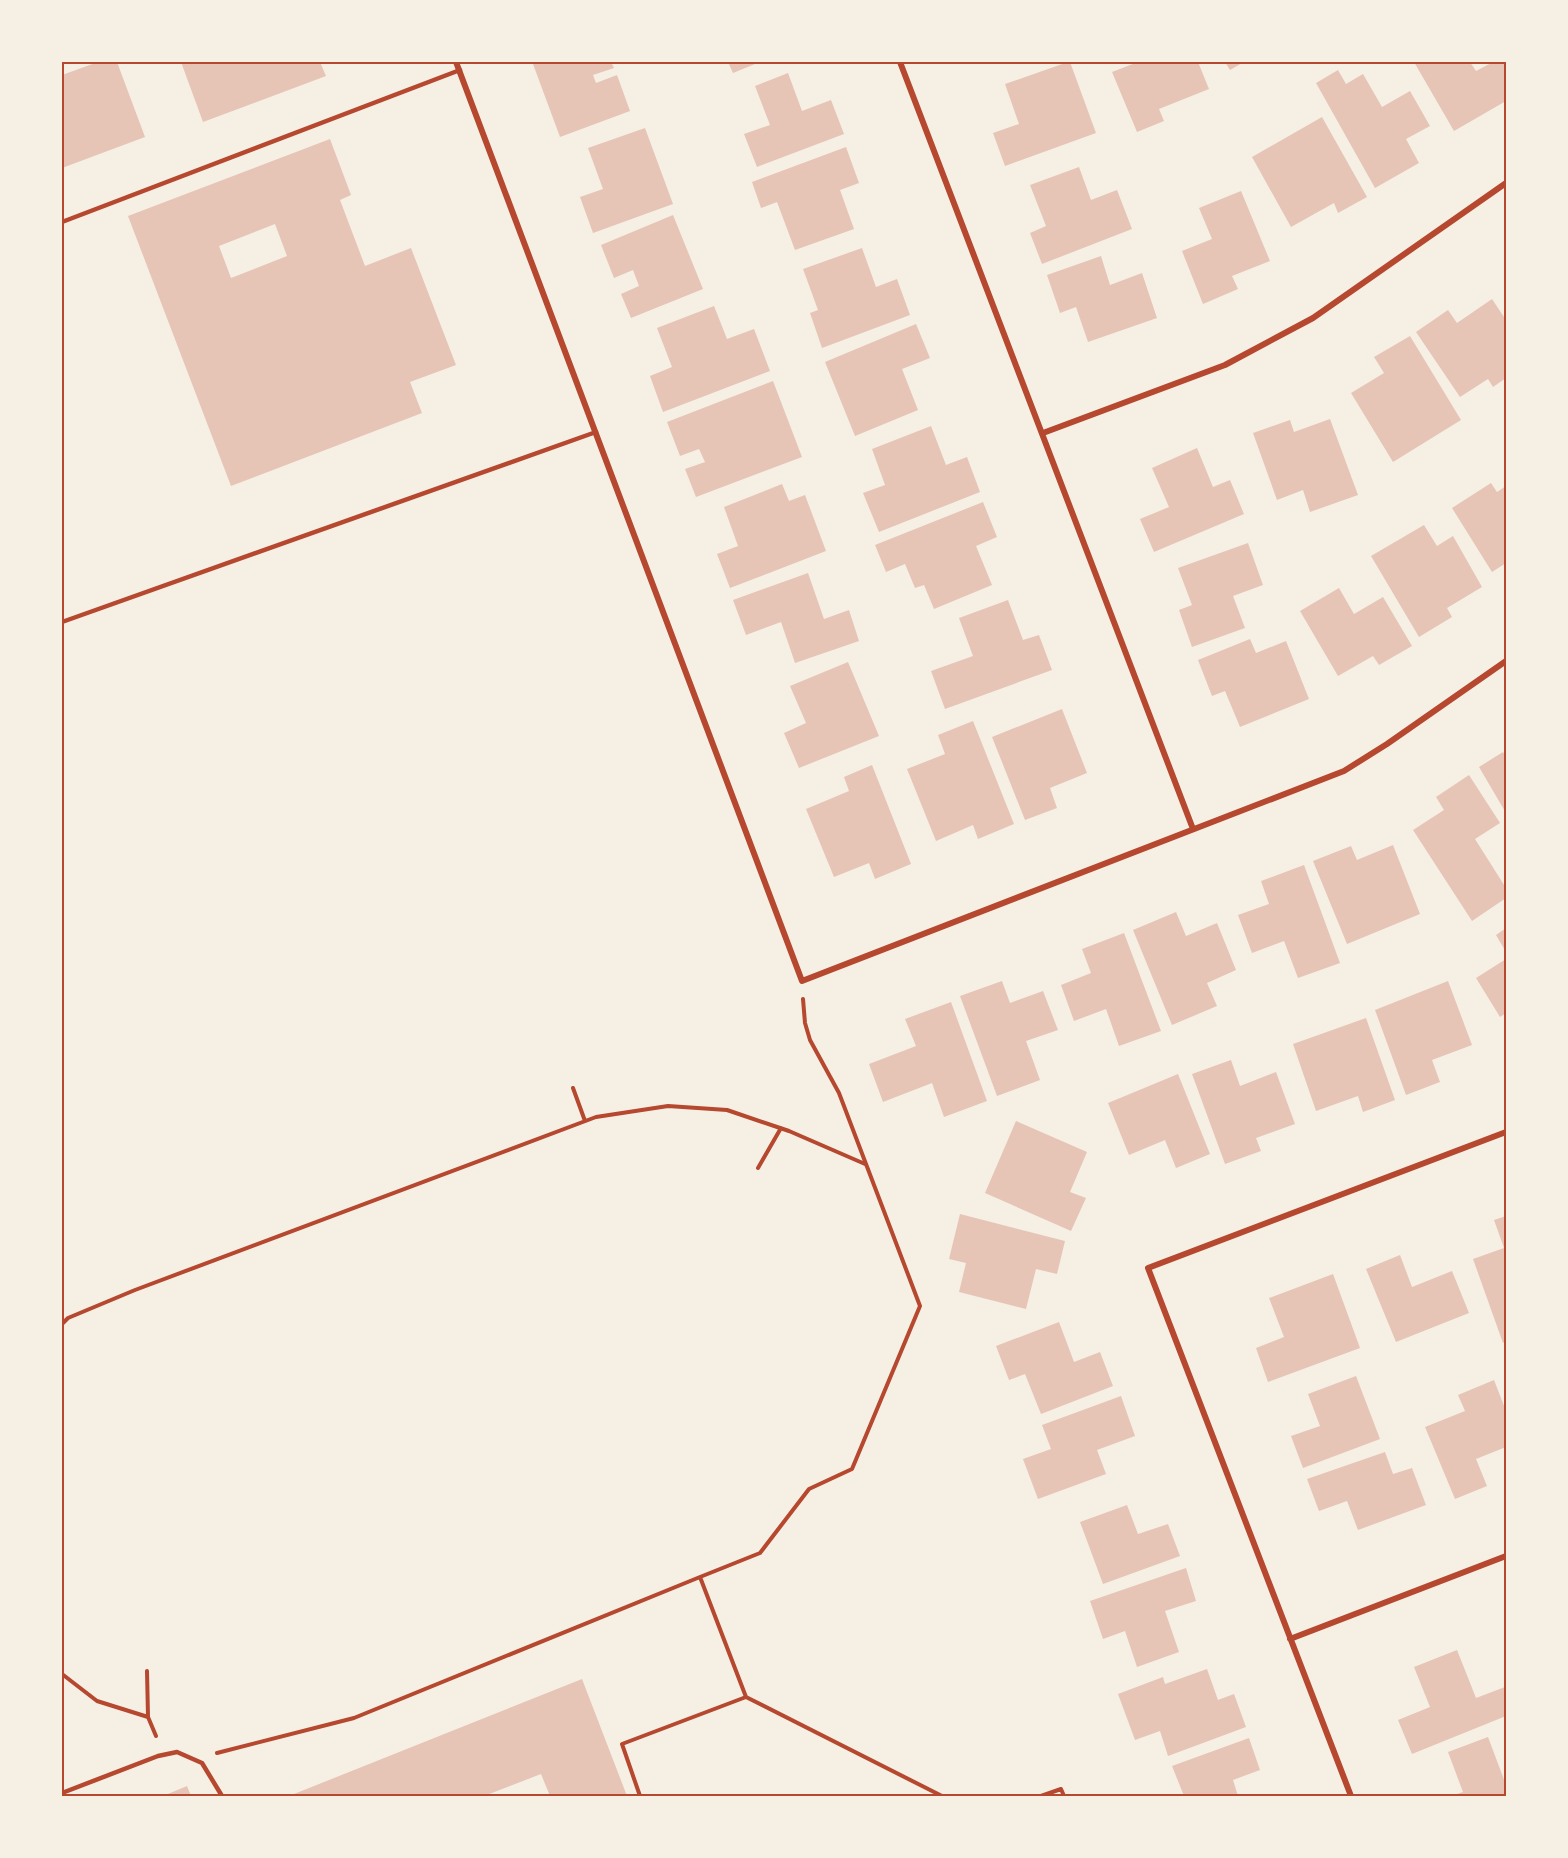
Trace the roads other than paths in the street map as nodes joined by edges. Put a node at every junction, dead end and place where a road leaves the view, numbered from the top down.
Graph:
1 (456, 62) edge
2 (900, 62) edge
3 (460, 70) junction
4 (1506, 183) edge
5 (62, 222) edge
6 (596, 432) junction
7 (1043, 433) junction
8 (62, 622) edge
9 (1506, 661) edge
10 (1193, 829) junction
11 (1506, 1132) edge
12 (1506, 1556) edge
13 (1290, 1640) junction
14 (62, 1793) edge
15 (222, 1797) edge
16 (1351, 1797) edge

1 - 3 street
2 - 7 street
3 - 5 lane
3 - 6 street
4 - 7 street
6 - 8 lane
6 - 10 street
7 - 10 street
9 - 10 street
11 - 13 street
12 - 13 street
13 - 16 street
14 - 15 lane

